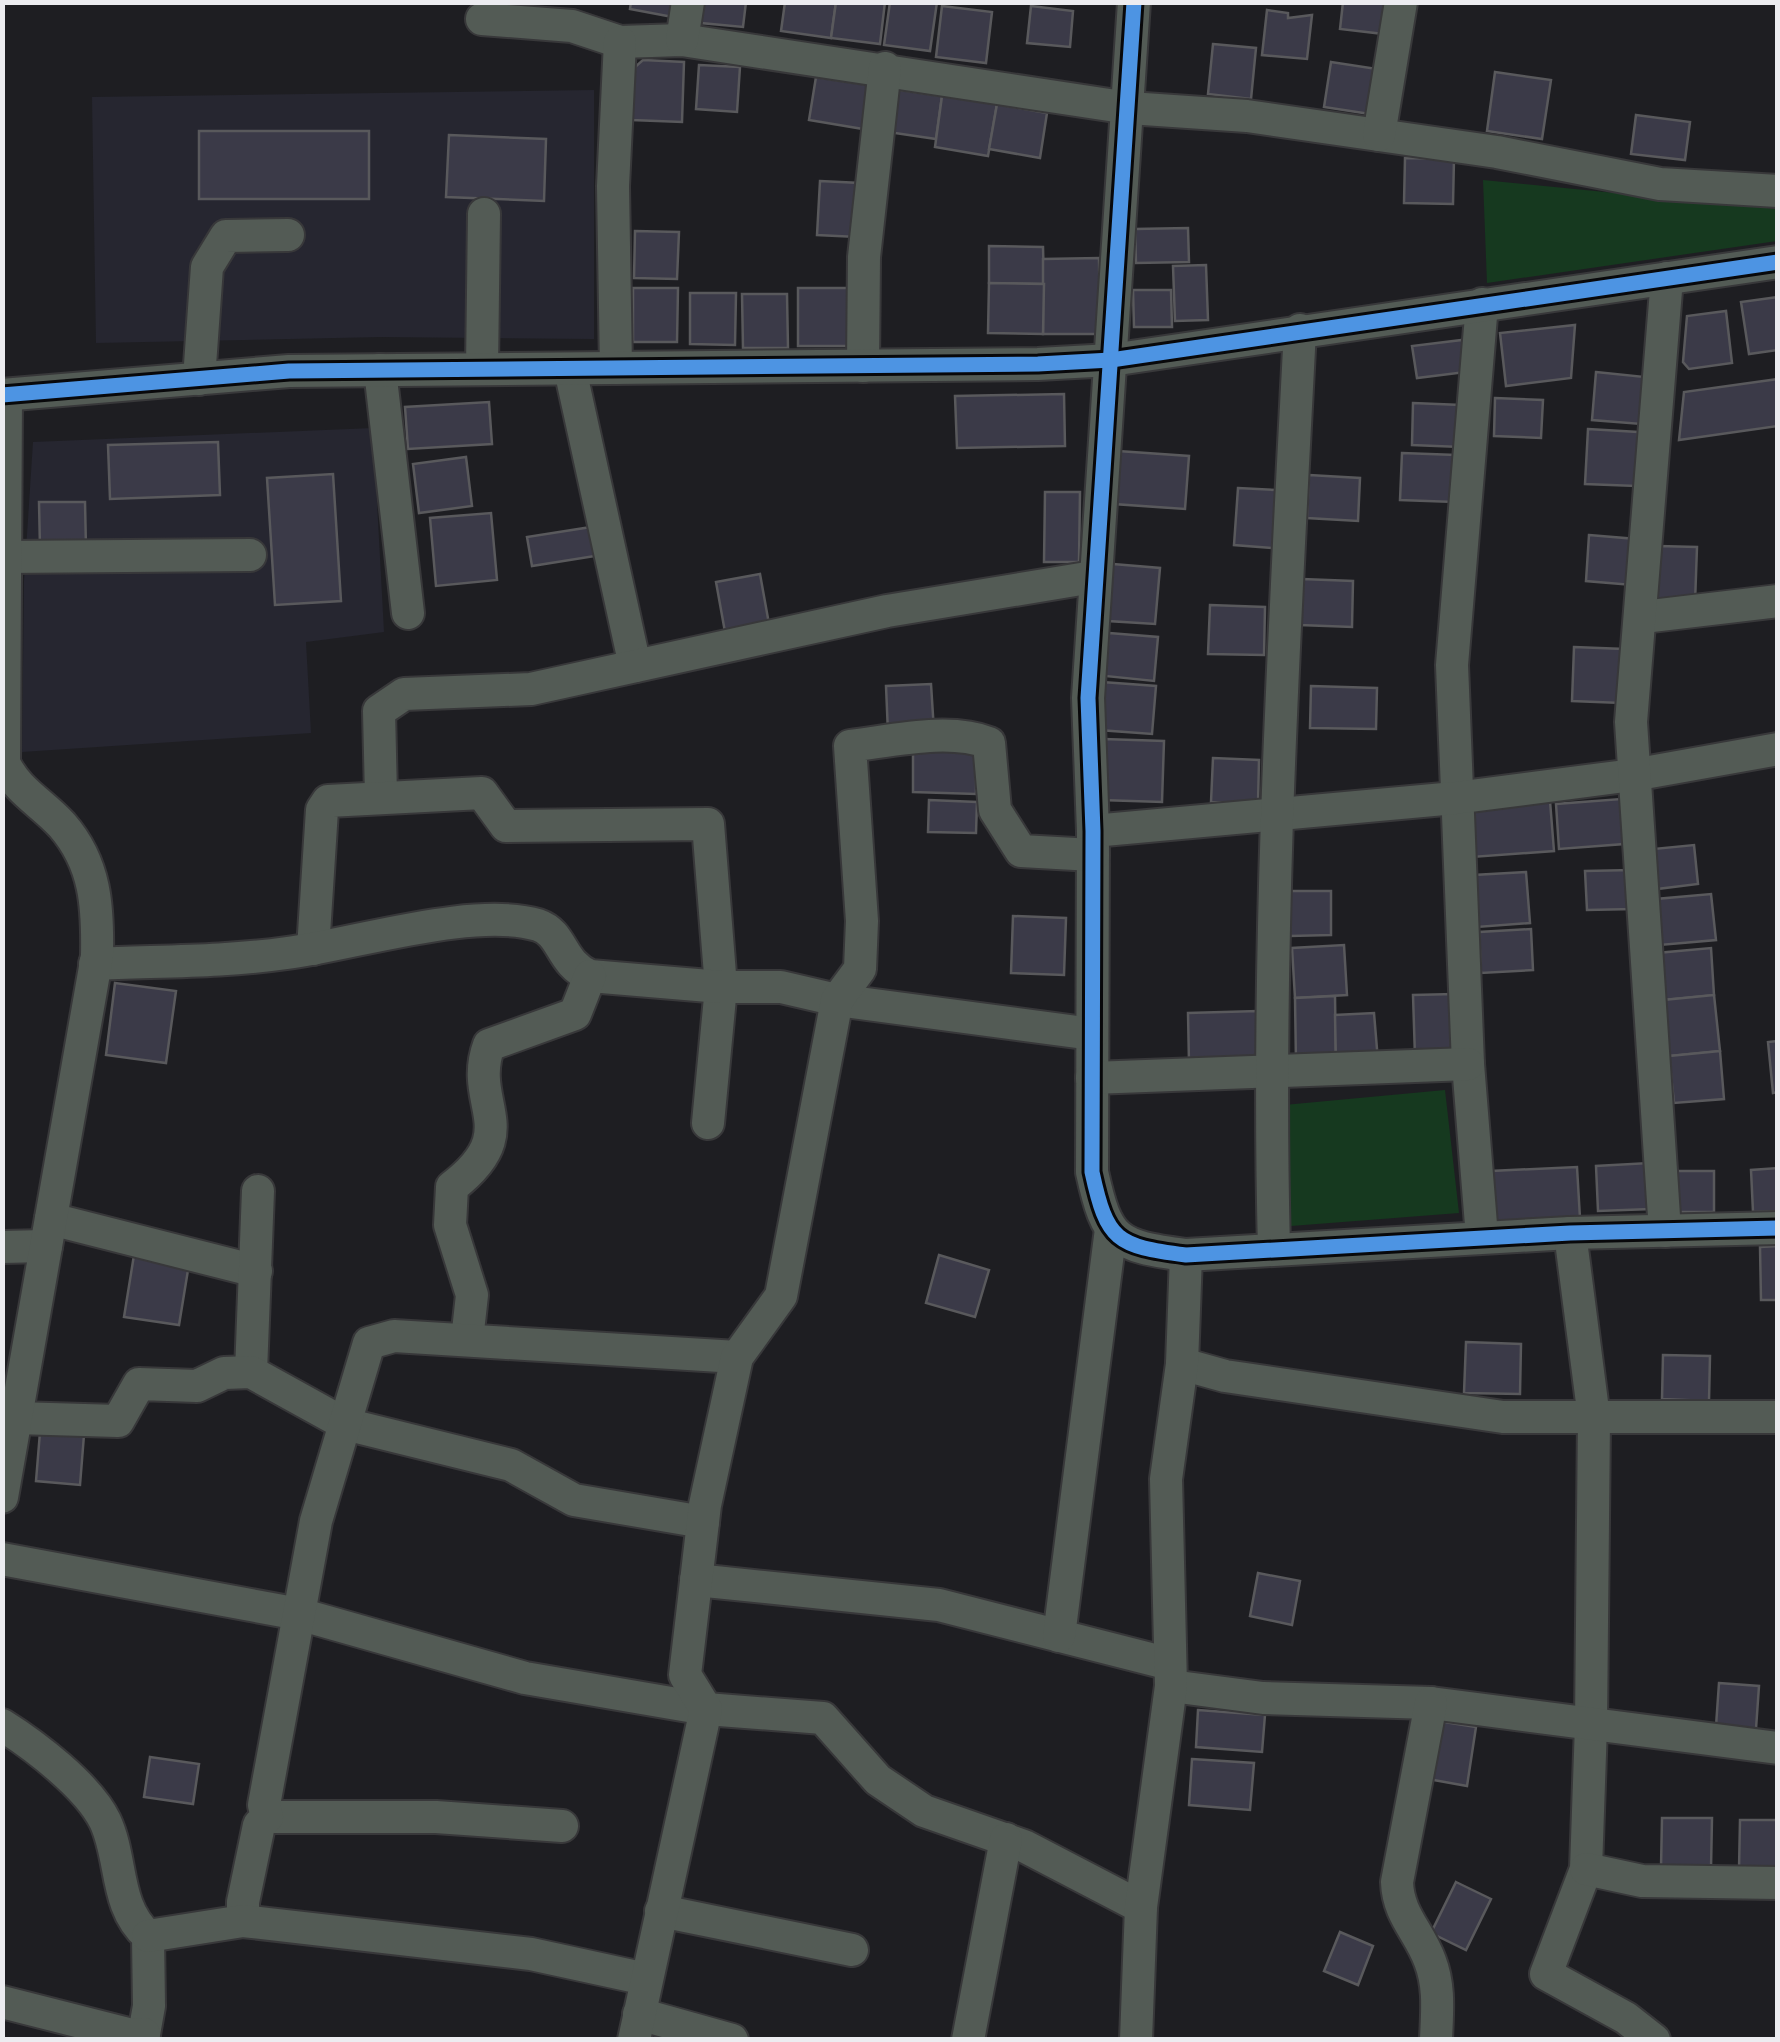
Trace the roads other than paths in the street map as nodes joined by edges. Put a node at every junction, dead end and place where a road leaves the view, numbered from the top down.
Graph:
1 (688, 2) edge
2 (1134, 2) edge
3 (1401, 2) edge
4 (482, 18) dead end
5 (682, 40) junction
6 (620, 42) junction
7 (885, 68) junction
8 (1128, 108) junction
9 (1379, 135) junction
10 (1778, 191) edge
11 (484, 214) dead end
12 (288, 235) dead end
13 (1778, 262) edge
14 (1667, 278) junction
15 (1482, 304) junction
16 (1300, 330) junction
17 (1111, 360) junction
18 (863, 366) junction
19 (616, 368) junction
20 (570, 369) junction
21 (380, 370) junction
22 (482, 370) junction
23 (199, 379) junction
24 (4, 395) edge
25 (250, 555) dead end
26 (4, 556) edge
27 (1094, 578) junction
28 (1778, 601) edge
29 (408, 613) dead end
30 (1643, 617) junction
31 (635, 666) junction
32 (1778, 750) edge
33 (1632, 775) junction
34 (9, 786) edge
35 (381, 796) junction
36 (1456, 798) junction
37 (1275, 815) junction
38 (1093, 843) junction
39 (313, 949) junction
40 (96, 964) junction
41 (590, 976) junction
42 (721, 987) junction
43 (837, 1000) junction
44 (1092, 1034) junction
45 (1468, 1064) junction
46 (1269, 1073) junction
47 (1092, 1078) junction
48 (708, 1123) dead end
49 (258, 1191) dead end
50 (1778, 1228) edge
51 (1111, 1229) junction
52 (1664, 1231) junction
53 (49, 1232) junction
54 (1570, 1233) junction
55 (1482, 1237) junction
56 (2, 1247) edge
57 (1274, 1250) junction
58 (1186, 1255) junction
59 (256, 1270) junction
60 (466, 1340) junction
61 (737, 1357) junction
62 (1182, 1364) junction
63 (251, 1372) junction
64 (16, 1418) junction
65 (1594, 1418) junction
66 (1778, 1418) edge
67 (346, 1424) junction
68 (2, 1497) edge
69 (703, 1522) junction
70 (2, 1558) edge
71 (696, 1580) junction
72 (299, 1614) junction
73 (1059, 1636) junction
74 (1170, 1675) junction
75 (1431, 1704) junction
76 (706, 1710) junction
77 (2, 1725) edge
78 (1591, 1725) junction
79 (1778, 1748) edge
80 (267, 1817) junction
81 (562, 1826) dead end
82 (1006, 1839) junction
83 (1586, 1869) junction
84 (1778, 1883) edge
85 (1141, 1908) junction
86 (660, 1912) junction
87 (244, 1921) junction
88 (148, 1936) junction
89 (852, 1950) dead end
90 (646, 1979) junction
91 (2, 2002) edge
92 (637, 2027) edge
93 (147, 2037) edge
94 (732, 2040) edge
95 (968, 2040) edge
96 (1136, 2040) edge
97 (1436, 2040) edge
98 (1654, 2040) edge

1 - 5 street
2 - 8 street
3 - 9 street
4 - 6 street
5 - 6 street
5 - 7 street
6 - 19 street
7 - 8 street
7 - 18 street
8 - 9 street
8 - 17 street
9 - 10 street
11 - 22 street
12 - 23 street
13 - 14 street
14 - 15 street
14 - 30 street
15 - 16 street
15 - 36 street
16 - 17 street
16 - 37 street
17 - 18 street
17 - 27 street
18 - 19 street
19 - 20 street
20 - 22 street
20 - 31 street
21 - 22 street
21 - 23 street
21 - 29 street
23 - 24 street
24 - 26 street
25 - 26 street
26 - 34 street
27 - 31 street
27 - 38 street
28 - 30 street
30 - 33 street
31 - 35 street
32 - 33 street
33 - 36 street
33 - 52 street
34 - 40 street
35 - 39 street
35 - 42 street
36 - 37 street
36 - 45 street
37 - 38 street
37 - 46 street
38 - 43 street
38 - 44 street
39 - 40 street
39 - 41 street
40 - 53 street
41 - 42 street
41 - 60 street
42 - 43 street
42 - 48 street
43 - 44 street
43 - 61 street
44 - 47 street
45 - 46 street
45 - 55 street
46 - 47 street
46 - 57 street
47 - 51 street
49 - 59 street
50 - 52 street
51 - 58 street
51 - 73 street
52 - 54 street
53 - 56 street
53 - 59 street
53 - 64 street
54 - 55 street
54 - 65 street
55 - 57 street
57 - 58 street
58 - 62 street
59 - 63 street
60 - 61 street
60 - 67 street
61 - 69 street
62 - 65 street
62 - 74 street
63 - 64 street
63 - 67 street
64 - 68 street
65 - 66 street
65 - 78 street
67 - 69 street
67 - 72 street
69 - 71 street
70 - 72 street
71 - 73 street
71 - 76 street
72 - 76 street
72 - 80 street
73 - 74 street
74 - 75 street
74 - 85 street
75 - 78 street
75 - 97 street
76 - 82 street
76 - 86 street
77 - 88 street
78 - 79 street
78 - 83 street
80 - 81 street
80 - 87 street
82 - 85 street
82 - 95 street
83 - 84 street
83 - 98 street
85 - 96 street
86 - 89 street
86 - 90 street
87 - 88 street
87 - 90 street
88 - 93 street
90 - 92 street
91 - 93 street
92 - 94 street

